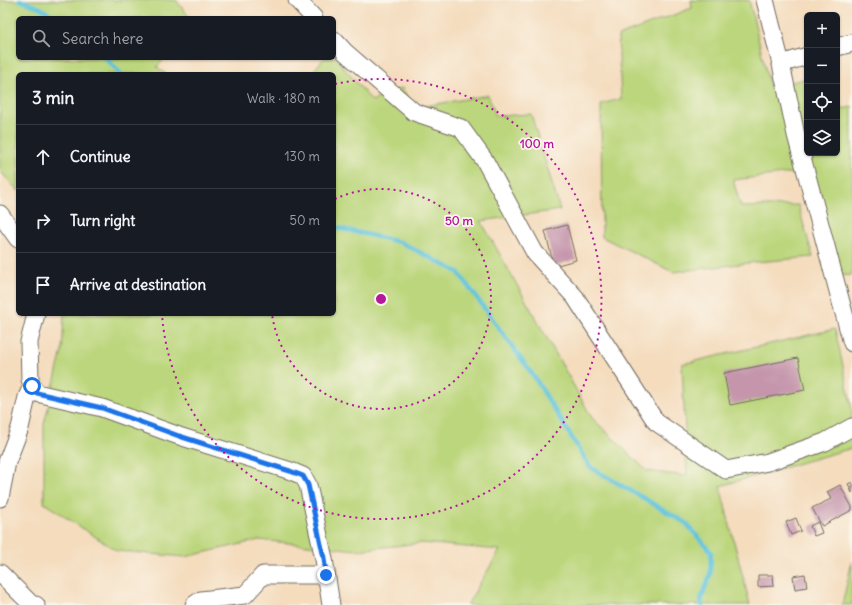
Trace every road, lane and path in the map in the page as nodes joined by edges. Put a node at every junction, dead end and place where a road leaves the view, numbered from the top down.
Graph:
1 (297, 0) edge
2 (765, 0) edge
3 (312, 16) edge
4 (336, 42) edge
5 (852, 43) edge
6 (840, 46) edge
7 (804, 57) edge
8 (781, 64) junction
9 (0, 214) edge
10 (16, 236) edge
11 (36, 316) edge
12 (852, 343) edge
13 (32, 386) junction
14 (852, 427) edge
15 (0, 498) edge
16 (0, 573) edge
17 (326, 575) junction
18 (33, 605) edge
19 (194, 605) edge
20 (331, 605) edge

1 - 3 street
2 - 8 street
4 - 14 street
5 - 6 street
7 - 8 street
8 - 12 street
9 - 10 street
11 - 13 street
13 - 15 street
13 - 17 street
16 - 18 street
17 - 19 street
17 - 20 street

